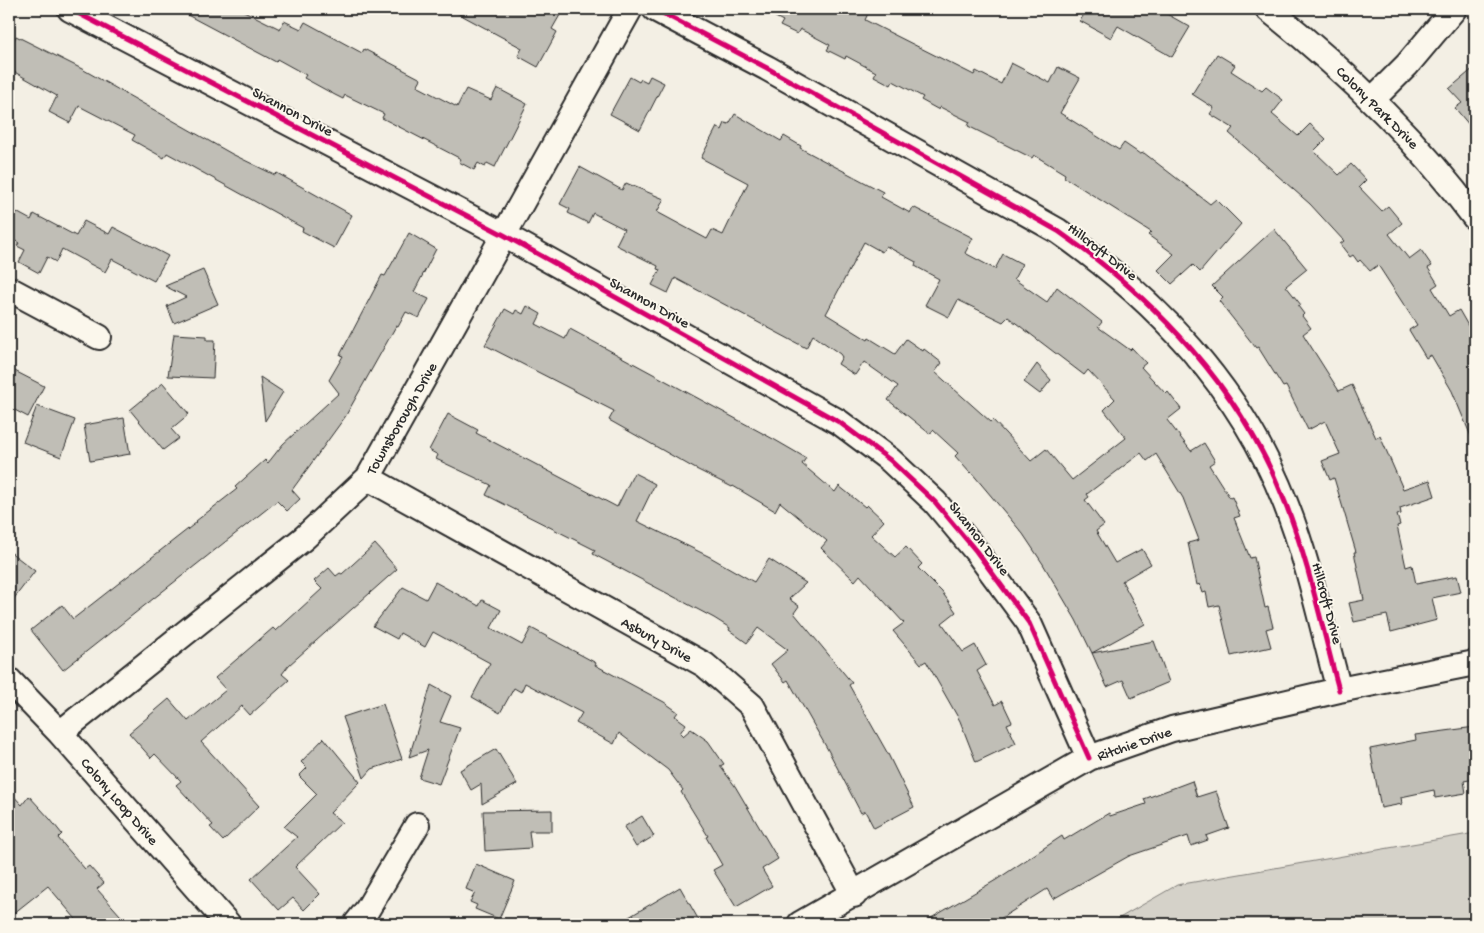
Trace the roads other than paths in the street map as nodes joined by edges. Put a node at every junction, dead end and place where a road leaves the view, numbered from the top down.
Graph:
1 (70, 9) edge
2 (630, 9) edge
3 (656, 9) edge
4 (1268, 9) edge
5 (1454, 9) edge
6 (1372, 99) junction
7 (1475, 218) edge
8 (504, 235) junction
9 (9, 289) edge
10 (99, 337) dead end
11 (368, 478) junction
12 (1475, 662) edge
13 (9, 680) edge
14 (1339, 690) junction
15 (60, 733) junction
16 (1089, 758) junction
17 (417, 825) dead end
18 (854, 895) junction
19 (228, 924) edge
20 (356, 924) edge
21 (800, 924) edge

1 - 8 street, Shannon Drive
2 - 8 street, Townsborough Drive
3 - 14 street, Hillcroft Drive
4 - 6 street, Colony Park Drive
5 - 6 street
6 - 7 street, Colony Park Drive
8 - 11 street, Townsborough Drive
8 - 16 street, Shannon Drive
9 - 10 street
11 - 15 street, Townsborough Drive
11 - 18 street, Asbury Drive
12 - 14 street, Ritchie Drive
13 - 15 street, Colony Loop Drive
14 - 16 street, Ritchie Drive
15 - 19 street, Colony Loop Drive
16 - 18 street, Ritchie Drive
17 - 20 street
18 - 21 street, Ritchie Drive

